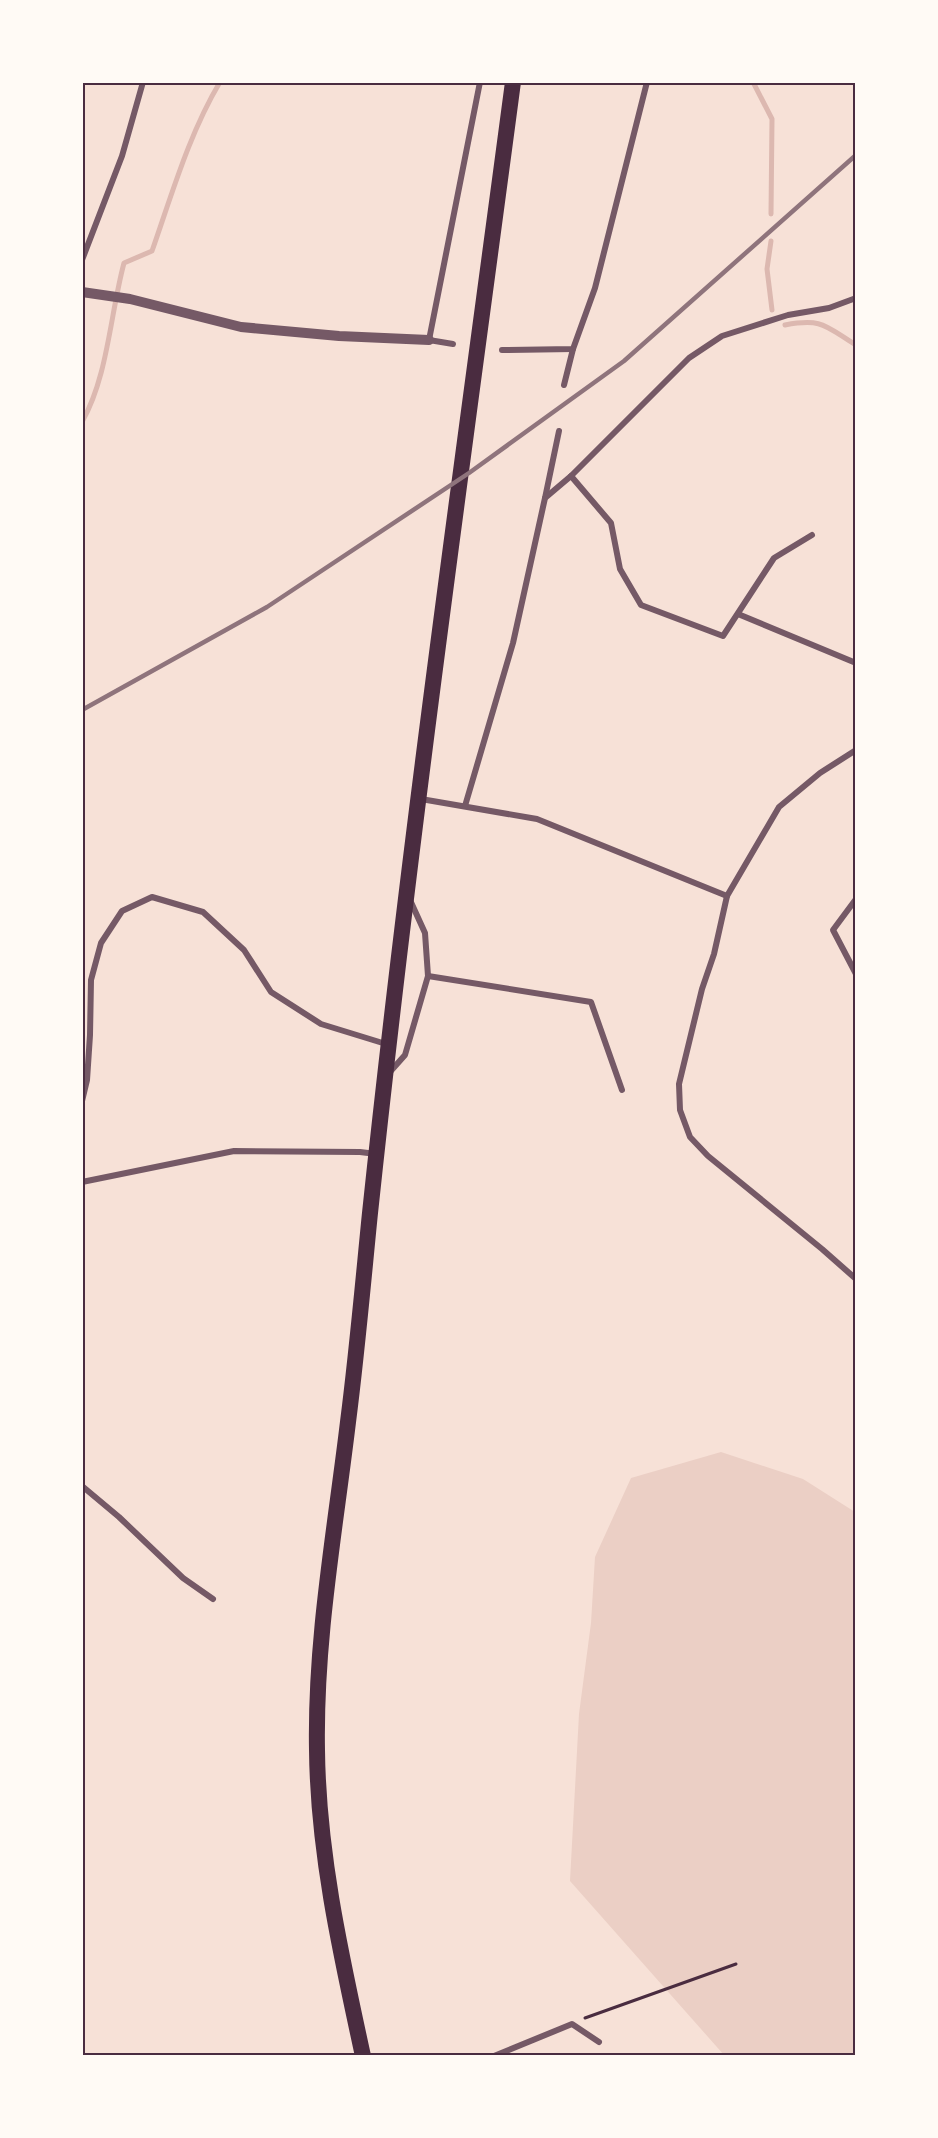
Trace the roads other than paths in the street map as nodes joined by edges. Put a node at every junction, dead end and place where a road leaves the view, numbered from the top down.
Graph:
1 (143, 82) edge
2 (480, 82) edge
3 (513, 82) edge
4 (647, 82) edge
5 (82, 260) edge
6 (82, 292) edge
7 (855, 298) edge
8 (429, 340) junction
9 (453, 344) dead end
10 (573, 349) junction
11 (502, 350) dead end
12 (564, 385) dead end
13 (559, 431) dead end
14 (571, 476) junction
15 (545, 498) junction
16 (812, 535) dead end
17 (738, 614) junction
18 (855, 663) edge
19 (855, 750) edge
20 (420, 798) junction
21 (465, 806) junction
22 (407, 894) junction
23 (727, 896) junction
24 (855, 899) edge
25 (855, 974) edge
26 (428, 976) junction
27 (388, 1044) junction
28 (385, 1078) junction
29 (622, 1090) dead end
30 (82, 1101) edge
31 (376, 1154) junction
32 (82, 1182) edge
33 (855, 1279) edge
34 (82, 1486) edge
35 (213, 1599) dead end
36 (599, 2042) dead end
37 (363, 2055) edge
38 (494, 2055) edge

1 - 5 street
2 - 8 street
3 - 20 highway
4 - 10 street
6 - 8 street
7 - 14 street
8 - 9 street
10 - 11 street
10 - 12 street
13 - 15 street
14 - 15 street
14 - 17 street
15 - 21 street
16 - 17 street
17 - 18 street
19 - 23 street
20 - 21 street
20 - 22 highway
21 - 23 street
22 - 26 street
22 - 27 highway
23 - 33 street
24 - 25 street
26 - 28 street
26 - 29 street
27 - 28 highway
27 - 30 street
28 - 31 highway
31 - 32 street
31 - 37 highway
34 - 35 street
36 - 38 street

